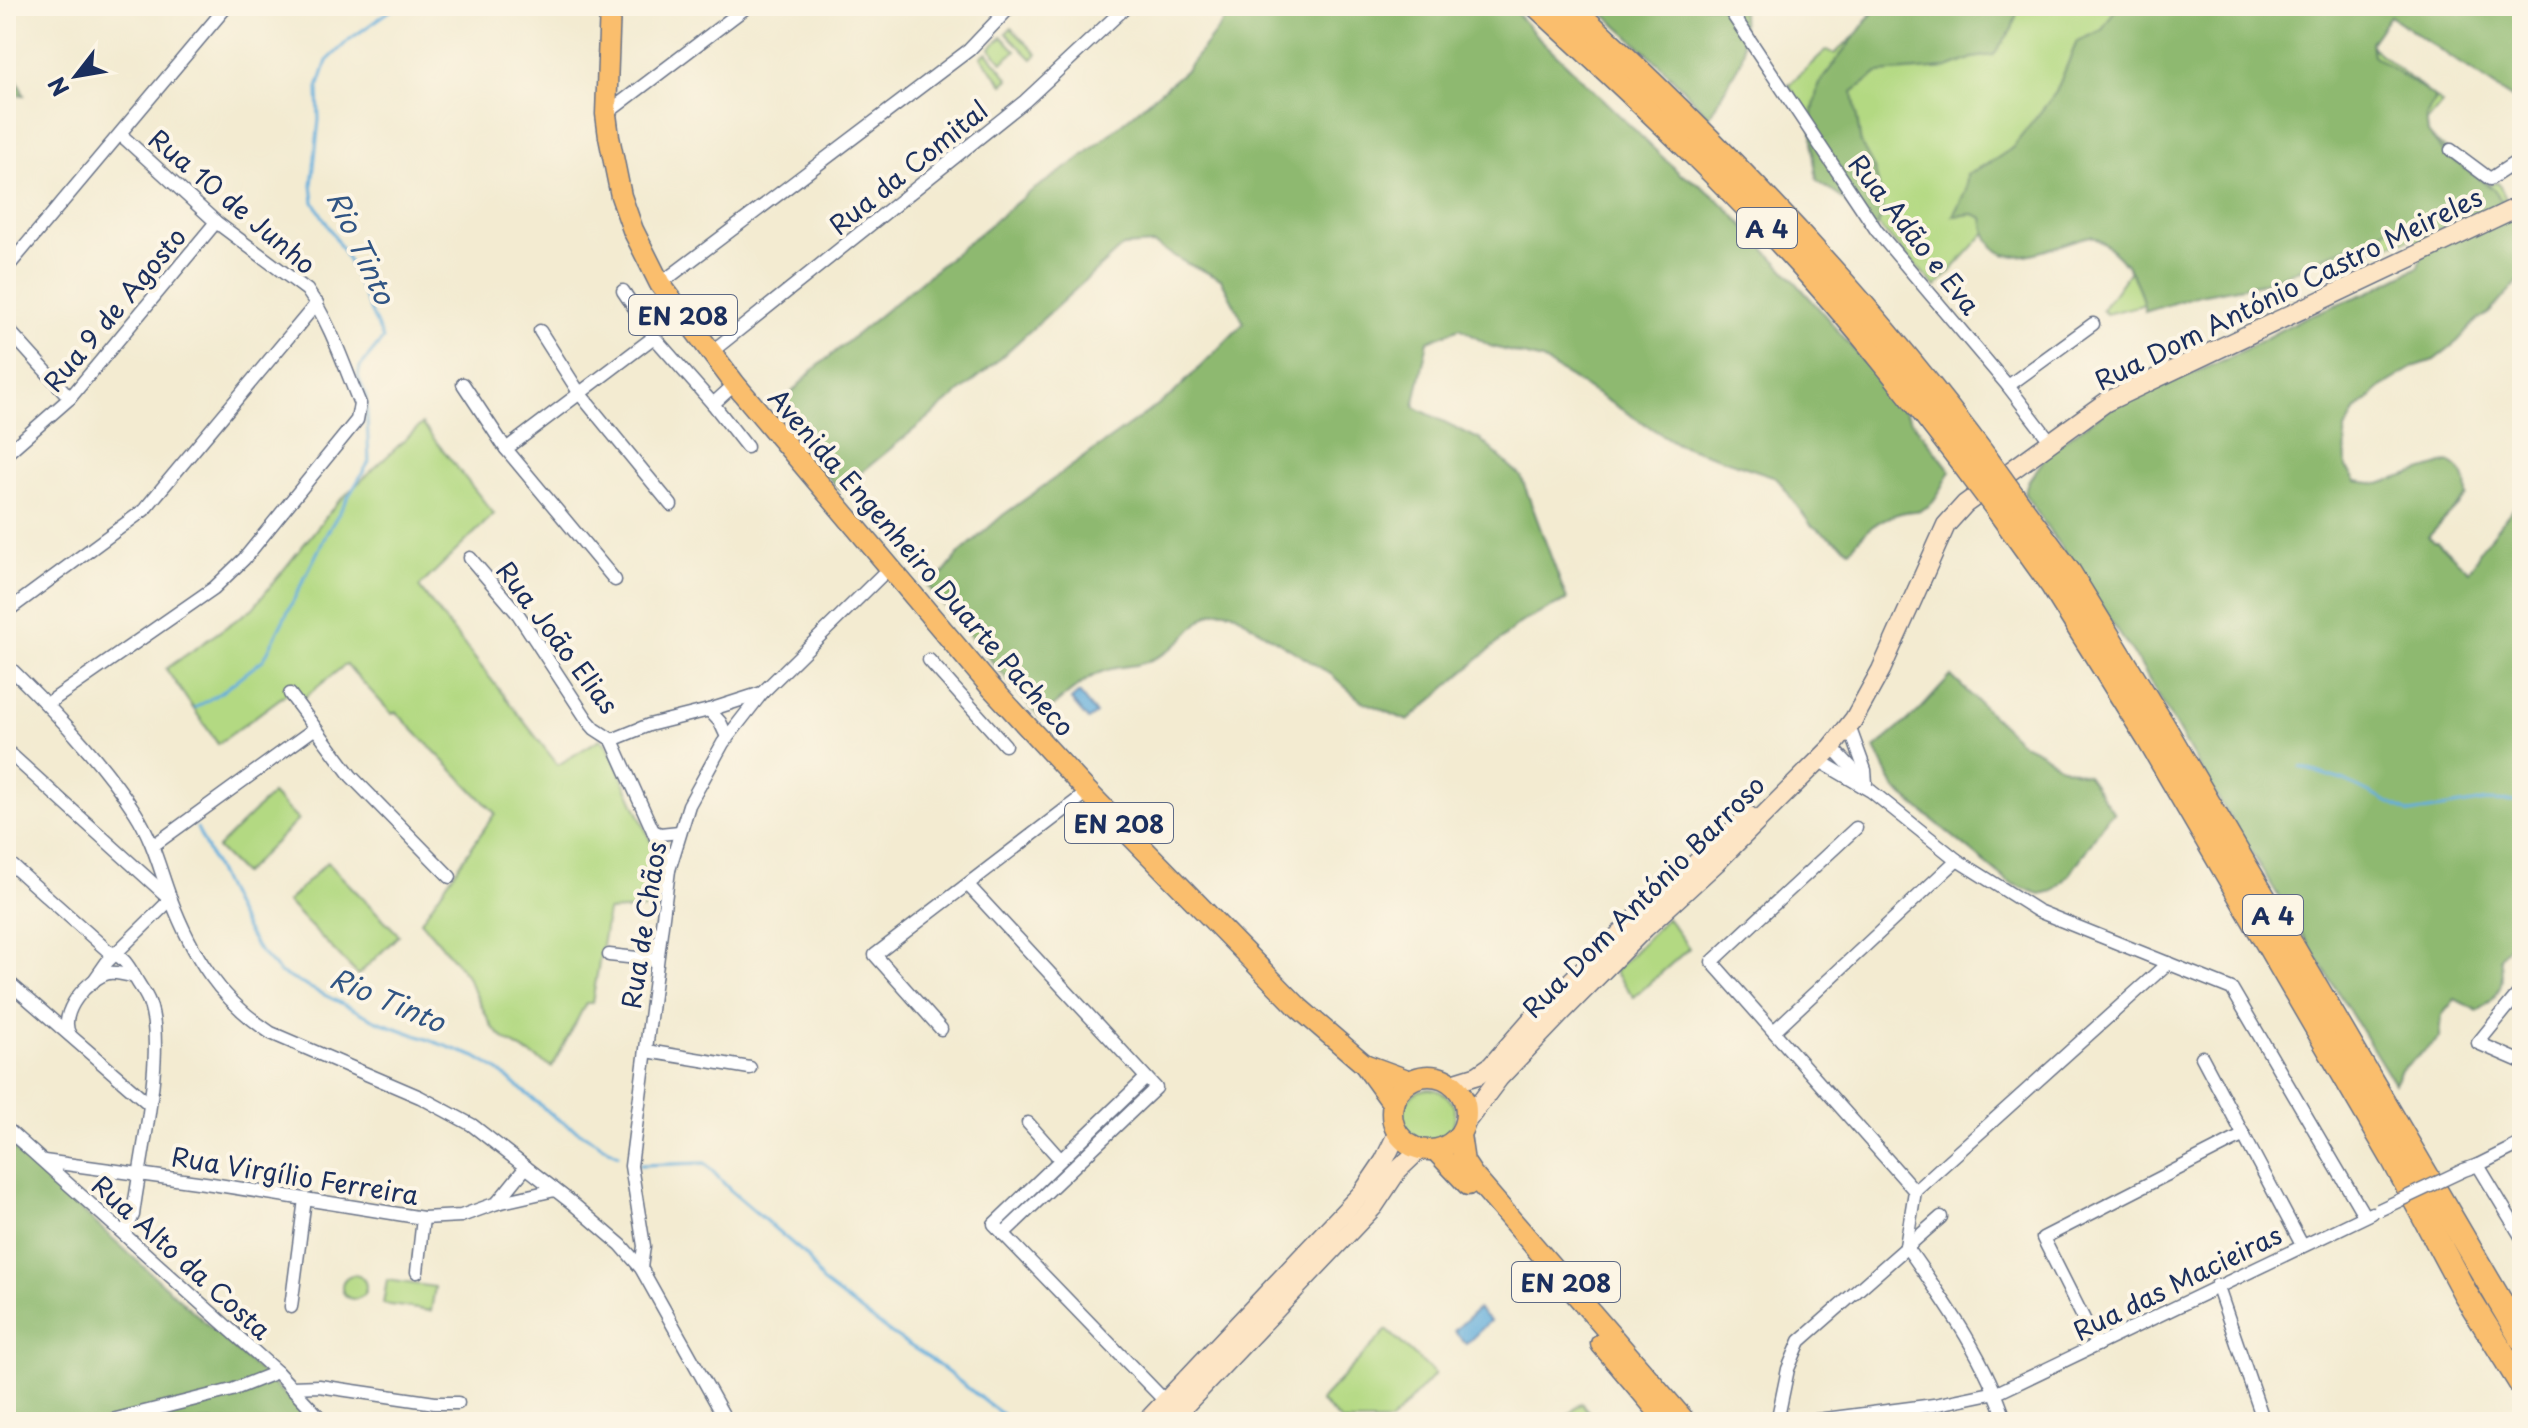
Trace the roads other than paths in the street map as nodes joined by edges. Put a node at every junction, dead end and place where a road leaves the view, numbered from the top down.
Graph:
1 (227, 6) edge
2 (610, 6) edge
3 (748, 6) edge
4 (1011, 6) edge
5 (1127, 6) edge
6 (1538, 6) edge
7 (1569, 6) edge
8 (1727, 6) edge
9 (606, 114) junction
10 (120, 134) junction
11 (2451, 150) dead end
12 (2522, 158) edge
13 (2522, 205) edge
14 (216, 222) junction
15 (6, 269) edge
16 (660, 284) junction
17 (623, 291) dead end
18 (317, 303) junction
19 (2093, 324) dead end
20 (6, 327) edge
21 (540, 331) dead end
22 (654, 337) junction
23 (710, 353) junction
24 (463, 384) dead end
25 (735, 384) junction
26 (2008, 386) junction
27 (580, 394) junction
28 (70, 398) junction
29 (713, 404) junction
30 (2051, 442) junction
31 (747, 447) dead end
32 (506, 449) junction
33 (6, 454) edge
34 (1980, 467) junction
35 (2006, 503) junction
36 (671, 505) dead end
37 (470, 558) dead end
38 (890, 567) junction
39 (615, 580) dead end
40 (6, 612) edge
41 (929, 660) dead end
42 (6, 664) edge
43 (989, 685) junction
44 (762, 693) junction
45 (290, 694) dead end
46 (47, 704) junction
47 (968, 704) junction
48 (709, 710) junction
49 (1849, 726) junction
50 (314, 729) junction
51 (727, 737) junction
52 (612, 740) junction
53 (1005, 745) dead end
54 (6, 750) edge
55 (1825, 753) junction
56 (1869, 787) junction
57 (1787, 790) junction
58 (1088, 792) junction
59 (1856, 828) dead end
60 (653, 831) junction
61 (679, 832) junction
62 (154, 845) junction
63 (6, 860) edge
64 (1957, 860) junction
65 (669, 870) junction
66 (450, 877) dead end
67 (968, 885) junction
68 (171, 899) junction
69 (117, 954) junction
70 (609, 955) dead end
71 (656, 960) junction
72 (2168, 963) junction
73 (134, 977) junction
74 (6, 980) edge
75 (93, 982) junction
76 (2522, 989) edge
77 (69, 1009) junction
78 (45, 1015) junction
79 (941, 1029) dead end
80 (1775, 1030) junction
81 (73, 1040) junction
82 (647, 1051) junction
83 (2202, 1057) dead end
84 (2522, 1062) edge
85 (1364, 1064) junction
86 (750, 1068) dead end
87 (1146, 1078) junction
88 (1410, 1081) junction
89 (1452, 1083) junction
90 (149, 1104) junction
91 (1393, 1104) junction
92 (1028, 1123) dead end
93 (6, 1128) edge
94 (1463, 1129) junction
95 (1398, 1132) junction
96 (2244, 1135) junction
97 (2522, 1143) edge
98 (1428, 1150) junction
99 (1060, 1159) junction
100 (44, 1161) junction
101 (2478, 1165) junction
102 (86, 1166) junction
103 (526, 1167) junction
104 (138, 1174) junction
105 (73, 1188) junction
106 (555, 1190) junction
107 (1915, 1191) junction
108 (305, 1199) junction
109 (497, 1203) junction
110 (2364, 1215) junction
111 (1941, 1217) dead end
112 (423, 1218) junction
113 (124, 1234) junction
114 (1003, 1234) junction
115 (2522, 1238) edge
116 (2302, 1245) junction
117 (1906, 1246) junction
118 (641, 1268) junction
119 (417, 1272) dead end
120 (2217, 1285) junction
121 (291, 1307) dead end
122 (2522, 1339) edge
123 (2097, 1345) junction
124 (277, 1372) junction
125 (2522, 1385) edge
126 (1202, 1386) junction
127 (291, 1387) junction
128 (1996, 1392) junction
129 (1165, 1401) junction
130 (458, 1403) dead end
131 (720, 1410) junction
132 (6, 1420) edge
133 (710, 1421) edge
134 (324, 1422) edge
135 (727, 1422) edge
136 (1146, 1422) edge
137 (1160, 1422) edge
138 (1169, 1422) edge
139 (1667, 1422) edge
140 (1686, 1422) edge
141 (1777, 1422) edge
142 (1802, 1422) edge
143 (2006, 1422) edge
144 (2264, 1422) edge

1 - 10 street
2 - 9 main road, Avenida Engenheiro Duarte Pacheco / EN 208
3 - 9 street
4 - 16 street
5 - 23 street, Rua da Comital
6 - 34 highway, A 4
7 - 34 highway, A 4
8 - 26 street, Rua Adão e Eva
9 - 16 main road, Avenida Engenheiro Duarte Pacheco / EN 208
10 - 14 street, Rua 10 de Junho
10 - 15 street
11 - 12 street
13 - 30 main road, Rua Dom António Castro Meireles
14 - 18 street, Rua 10 de Junho
14 - 28 street, Rua 9 de Agosto
16 - 23 main road, Avenida Engenheiro Duarte Pacheco / EN 208
17 - 22 street
18 - 40 street
18 - 46 street
19 - 26 street
20 - 28 street
21 - 27 street
22 - 27 street
22 - 29 street
23 - 25 main road, Avenida Engenheiro Duarte Pacheco / EN 208
24 - 32 street
25 - 29 street
25 - 38 main road, Avenida Engenheiro Duarte Pacheco / EN 208
26 - 30 street, Rua Adão e Eva
27 - 32 street
27 - 36 street
28 - 33 street, Rua 9 de Agosto
29 - 31 street
30 - 49 main road, Rua Dom António Castro Meireles
32 - 39 street
34 - 35 highway, A 4, bridge
35 - 122 highway, A 4
35 - 125 highway, A 4
37 - 52 street, Rua João Elias
38 - 43 main road, Avenida Engenheiro Duarte Pacheco / EN 208
38 - 44 street, Rua de Chãos
41 - 47 street
42 - 46 street
43 - 47 street
43 - 58 main road, Avenida Engenheiro Duarte Pacheco / EN 208
44 - 48 street
44 - 51 street, Rua de Chãos
45 - 50 street
46 - 62 street
47 - 53 street
48 - 51 street
48 - 52 street
49 - 55 main road, Rua Dom António Castro Meireles
49 - 56 street
50 - 62 street
50 - 66 street
51 - 61 street, Rua de Chãos
52 - 60 street
54 - 68 street
55 - 56 street
55 - 57 main road, Rua Dom António Castro Meireles
56 - 64 street
57 - 89 main road, Rua Dom António Barroso
57 - 94 main road, Rua Dom António Barroso
58 - 67 street
58 - 85 main road, Avenida Engenheiro Duarte Pacheco / EN 208
59 - 80 street
60 - 61 street
60 - 65 street
61 - 65 street, Rua de Chãos
62 - 68 street
63 - 69 street
64 - 72 street
64 - 80 street
65 - 71 street, Rua de Chãos
67 - 79 street
67 - 87 street
68 - 69 street
68 - 103 street
69 - 73 street
69 - 75 street
70 - 71 street
71 - 82 street, Rua de Chãos
72 - 107 street
72 - 110 street
73 - 75 street
73 - 90 street
74 - 78 street
75 - 77 street
76 - 84 street
77 - 78 street
77 - 81 street
78 - 81 street
80 - 107 street
81 - 90 street
82 - 86 street
82 - 118 street, Rua de Chãos
83 - 96 street
85 - 88 main road, Avenida Engenheiro Duarte Pacheco / EN 208
85 - 91 main road, Avenida Engenheiro Duarte Pacheco / EN 208
87 - 99 street
87 - 114 street
88 - 89 main road, EN 208
88 - 91 main road
89 - 94 main road, EN 208
90 - 104 street
91 - 95 main road, EN 208
92 - 99 street
93 - 100 street, Rua Alto da Costa
94 - 98 main road
94 - 140 main road, EN 208
95 - 98 main road, EN 208
95 - 129 main road
96 - 116 street
96 - 123 street
97 - 101 street, Rua das Macieiras
98 - 126 main road
98 - 139 main road, EN 208
99 - 114 street
100 - 102 street, Rua Virgílio Ferreira
100 - 105 street, Rua Alto da Costa
101 - 110 street, Rua das Macieiras, bridge
101 - 115 street
102 - 104 street, Rua Virgílio Ferreira
102 - 105 street
103 - 106 street
103 - 109 street
104 - 108 street, Rua Virgílio Ferreira
104 - 113 street
105 - 113 street, Rua Alto da Costa
106 - 109 street, Rua Virgílio Ferreira
106 - 118 street
107 - 117 street
108 - 112 street, Rua Virgílio Ferreira
108 - 121 street
109 - 112 street, Rua Virgílio Ferreira
110 - 116 street, Rua das Macieiras
111 - 117 street
112 - 119 street
113 - 124 street, Rua Alto da Costa
114 - 129 street
116 - 120 street, Rua das Macieiras
117 - 128 street
117 - 141 street
118 - 131 street
120 - 123 street, Rua das Macieiras
120 - 144 street
123 - 128 street, Rua das Macieiras
124 - 127 street, Rua Alto da Costa
124 - 132 street
126 - 129 street
126 - 138 main road
127 - 130 street
127 - 134 street, Rua Alto da Costa
128 - 142 street, Rua das Macieiras
128 - 143 street
129 - 136 main road
129 - 137 street
131 - 133 street
131 - 135 street

